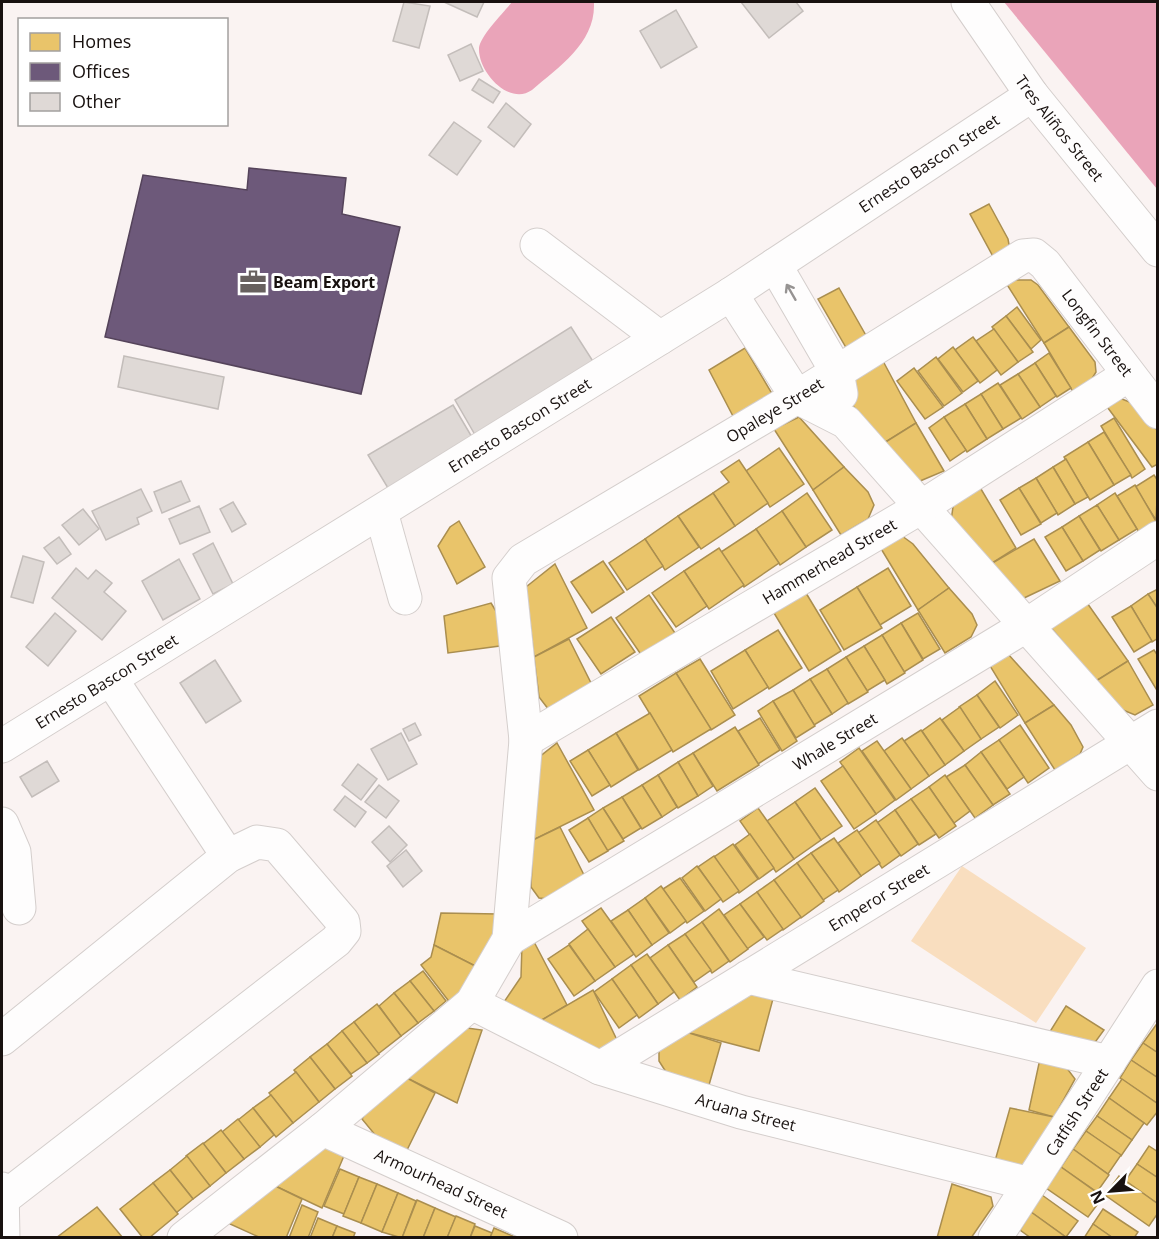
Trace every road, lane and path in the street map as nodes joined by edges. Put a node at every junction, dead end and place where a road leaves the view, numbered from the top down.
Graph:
1 (968, 2) edge
2 (1032, 95) junction
3 (537, 245) dead end
4 (1158, 250) edge
5 (1034, 255) joint
6 (775, 265) junction
7 (731, 294) junction
8 (660, 338) junction
9 (837, 372) junction
10 (1128, 375) junction
11 (797, 397) junction
12 (1158, 412) edge
13 (846, 422) junction
14 (923, 506) junction
15 (381, 512) junction
16 (1158, 538) edge
17 (405, 598) dead end
18 (1027, 625) junction
19 (111, 679) junction
20 (1158, 726) edge
21 (526, 740) junction
22 (1130, 743) junction
23 (2, 746) edge
24 (1158, 774) edge
25 (2, 824) edge
26 (228, 856) junction
27 (19, 908) dead end
28 (509, 939) junction
29 (748, 977) junction
30 (1158, 986) edge
31 (472, 1003) junction
32 (2, 1039) edge
33 (1109, 1062) junction
34 (600, 1068) junction
35 (323, 1130) junction
36 (1030, 1184) junction
37 (3, 1194) edge
38 (201, 1234) edge
39 (3, 1238) edge
40 (561, 1238) edge
41 (996, 1238) edge

1 - 2 street, Tres Aliños Street
2 - 4 street, Tres Aliños Street
2 - 6 street, Ernesto Bascon Street
3 - 8 street
5 - 9 street, Opaleye Street
5 - 10 street, Longfin Street
6 - 7 street, Ernesto Bascon Street
9 -> 6 street
7 - 8 street, Ernesto Bascon Street
7 - 11 street
8 - 15 street, Ernesto Bascon Street
9 - 11 street, Opaleye Street
9 - 13 street
10 - 12 street, Longfin Street
10 - 14 street, Hammerhead Street
11 - 13 street
11 - 21 street, Opaleye Street
13 - 14 street
14 - 18 street
14 - 21 street, Hammerhead Street
15 - 17 street
15 - 19 street, Ernesto Bascon Street
16 - 18 street, Whale Street
18 - 22 street
18 - 28 street, Whale Street
19 - 23 street, Ernesto Bascon Street
19 - 26 street
20 - 22 street, Emperor Street
21 - 28 street
22 - 24 street
22 - 29 street, Emperor Street
25 - 27 street
26 - 32 street
26 - 37 street
28 - 31 street
29 - 33 street
29 - 34 street, Emperor Street
30 - 33 street, Catfish Street
31 - 34 street, Aruana Street
31 - 35 street
33 - 36 street, Catfish Street
34 - 36 street, Aruana Street
35 - 38 street
35 - 40 street, Armourhead Street
36 - 41 street, Catfish Street
37 - 39 street

